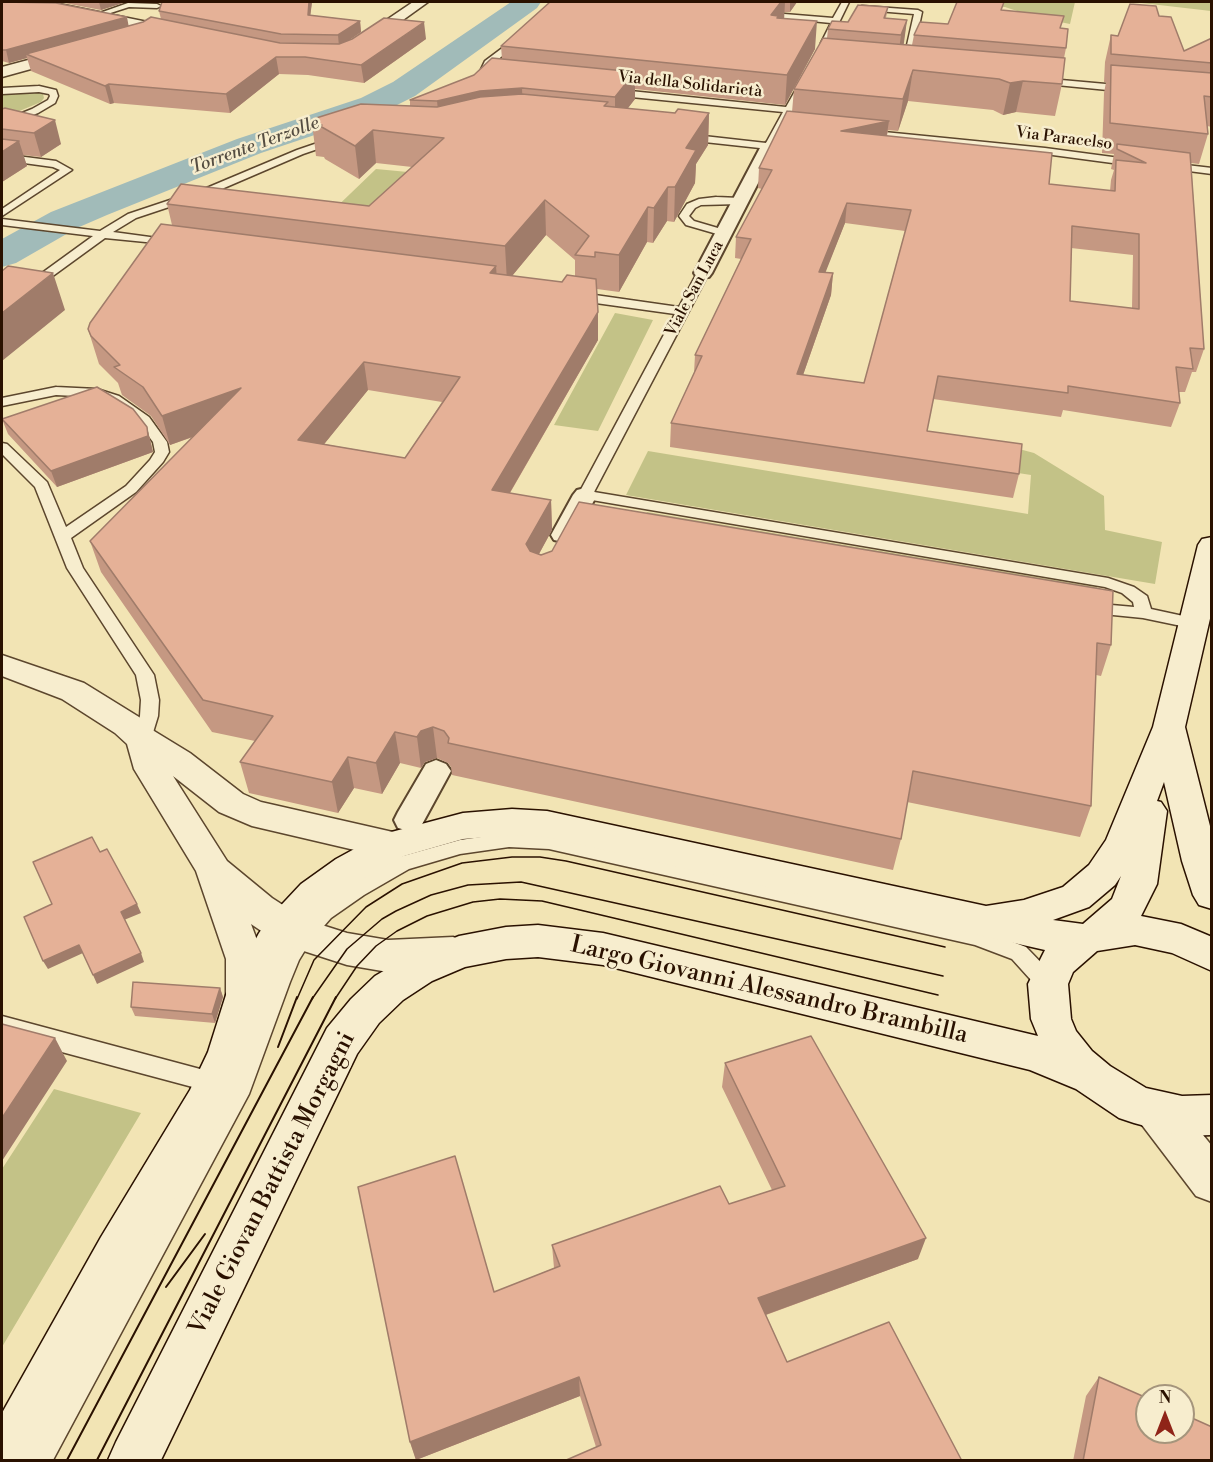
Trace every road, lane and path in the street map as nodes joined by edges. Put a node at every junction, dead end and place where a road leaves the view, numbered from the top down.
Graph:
1 (75, 2) edge
2 (421, 2) edge
3 (844, 4) edge
4 (2, 6) edge
5 (47, 6) edge
6 (158, 9) edge
7 (753, 14) edge
8 (98, 15) junction
9 (836, 21) junction
10 (196, 35) edge
11 (530, 36) edge
12 (131, 38) edge
13 (86, 50) edge
14 (348, 52) edge
15 (820, 54) edge
16 (890, 68) edge
17 (901, 69) junction
18 (913, 70) edge
19 (2, 72) edge
20 (808, 76) edge
21 (481, 80) edge
22 (1032, 81) edge
23 (1140, 90) edge
24 (2, 91) edge
25 (599, 91) edge
26 (644, 96) junction
27 (638, 104) dead end
28 (788, 110) junction
29 (2, 124) edge
30 (780, 125) junction
31 (796, 126) edge
32 (852, 132) edge
33 (674, 136) edge
34 (347, 137) edge
35 (948, 141) junction
36 (769, 146) junction
37 (2, 159) edge
38 (1126, 162) junction
39 (1212, 171) edge
40 (34, 182) junction
41 (740, 201) junction
42 (2, 213) edge
43 (2, 222) edge
44 (724, 232) junction
45 (103, 234) junction
46 (188, 245) edge
47 (703, 273) joint
48 (558, 294) edge
49 (2, 307) edge
50 (683, 311) junction
51 (2, 402) edge
52 (2, 447) edge
53 (585, 495) junction
54 (62, 537) junction
55 (1212, 545) edge
56 (552, 555) edge
57 (1077, 606) edge
58 (1143, 613) junction
59 (1191, 623) junction
60 (12, 668) edge
61 (1169, 727) junction
62 (142, 739) junction
63 (1153, 770) junction
64 (436, 771) dead end
65 (401, 832) junction
66 (213, 869) junction
67 (1212, 895) edge
68 (980, 918) junction
69 (294, 931) junction
70 (1090, 937) junction
71 (459, 952) junction
72 (1212, 955) edge
73 (1048, 984) junction
74 (246, 996) junction
75 (2, 1026) edge
76 (1089, 1076) junction
77 (215, 1083) junction
78 (1157, 1111) junction
79 (1212, 1115) edge
80 (1212, 1181) edge
81 (3, 1461) edge
82 (38, 1461) edge
83 (134, 1461) edge

1 - 5 main road
2 - 14 main road
3 - 9 lane
3 - 17 lane
4 - 5 main road
5 - 8 main road
6 - 8 main road
6 - 8 lane
6 - 10 main road
6 - 12 main road
7 - 9 lane
9 - 15 lane
11 - 21 lane
13 - 19 main road
16 - 17 lane
17 - 18 lane
20 - 28 lane, Viale San Luca
22 - 23 lane
24 - 29 lane
25 - 26 lane, Via della Solidarietà
26 - 27 lane
26 - 28 lane, Via della Solidarietà
28 - 30 lane, Viale San Luca
30 - 31 lane
30 - 36 lane, Viale San Luca
32 - 35 lane, Via Paracelso
33 - 36 lane
34 - 45 lane
35 - 38 lane, Via Paracelso
35 - 38 lane, Via Paracelso
36 - 41 street, Viale San Luca
37 - 40 lane
37 - 40 lane
38 - 39 lane, Via Paracelso
40 - 42 lane
41 - 44 street, Viale San Luca
41 - 44 lane
43 - 45 lane
44 - 47 street, Viale San Luca
45 - 46 lane
45 - 49 lane
47 - 50 lane, Viale San Luca
48 - 50 lane
50 - 53 lane, Viale San Luca
51 - 54 lane
52 - 54 lane
53 - 56 street, Viale San Luca
53 - 58 lane
54 - 62 lane
55 - 59 main road
57 - 58 lane
58 - 59 lane
59 - 61 main road
60 - 62 main road
61 - 63 main road
61 - 67 main road
62 - 65 main road
62 - 66 main road, Largo Giovanni Alessandro Brambilla
63 - 68 main road
63 - 70 main road
64 - 65 street
65 - 68 main road
65 - 69 main road
66 - 69 main road, Largo Giovanni Alessandro Brambilla
66 - 74 main road, Largo Giovanni Alessandro Brambilla
68 - 70 main road
69 - 71 main road, Largo Giovanni Alessandro Brambilla
69 - 73 lane
69 - 74 main road
69 - 82 lane
70 - 72 main road
70 - 73 main road
71 - 76 main road, Largo Giovanni Alessandro Brambilla
71 - 83 main road, Viale Giovan Battista Morgagni
73 - 76 main road
74 - 77 main road
75 - 77 lane
76 - 78 main road
77 - 81 main road
78 - 79 main road
78 - 80 main road

